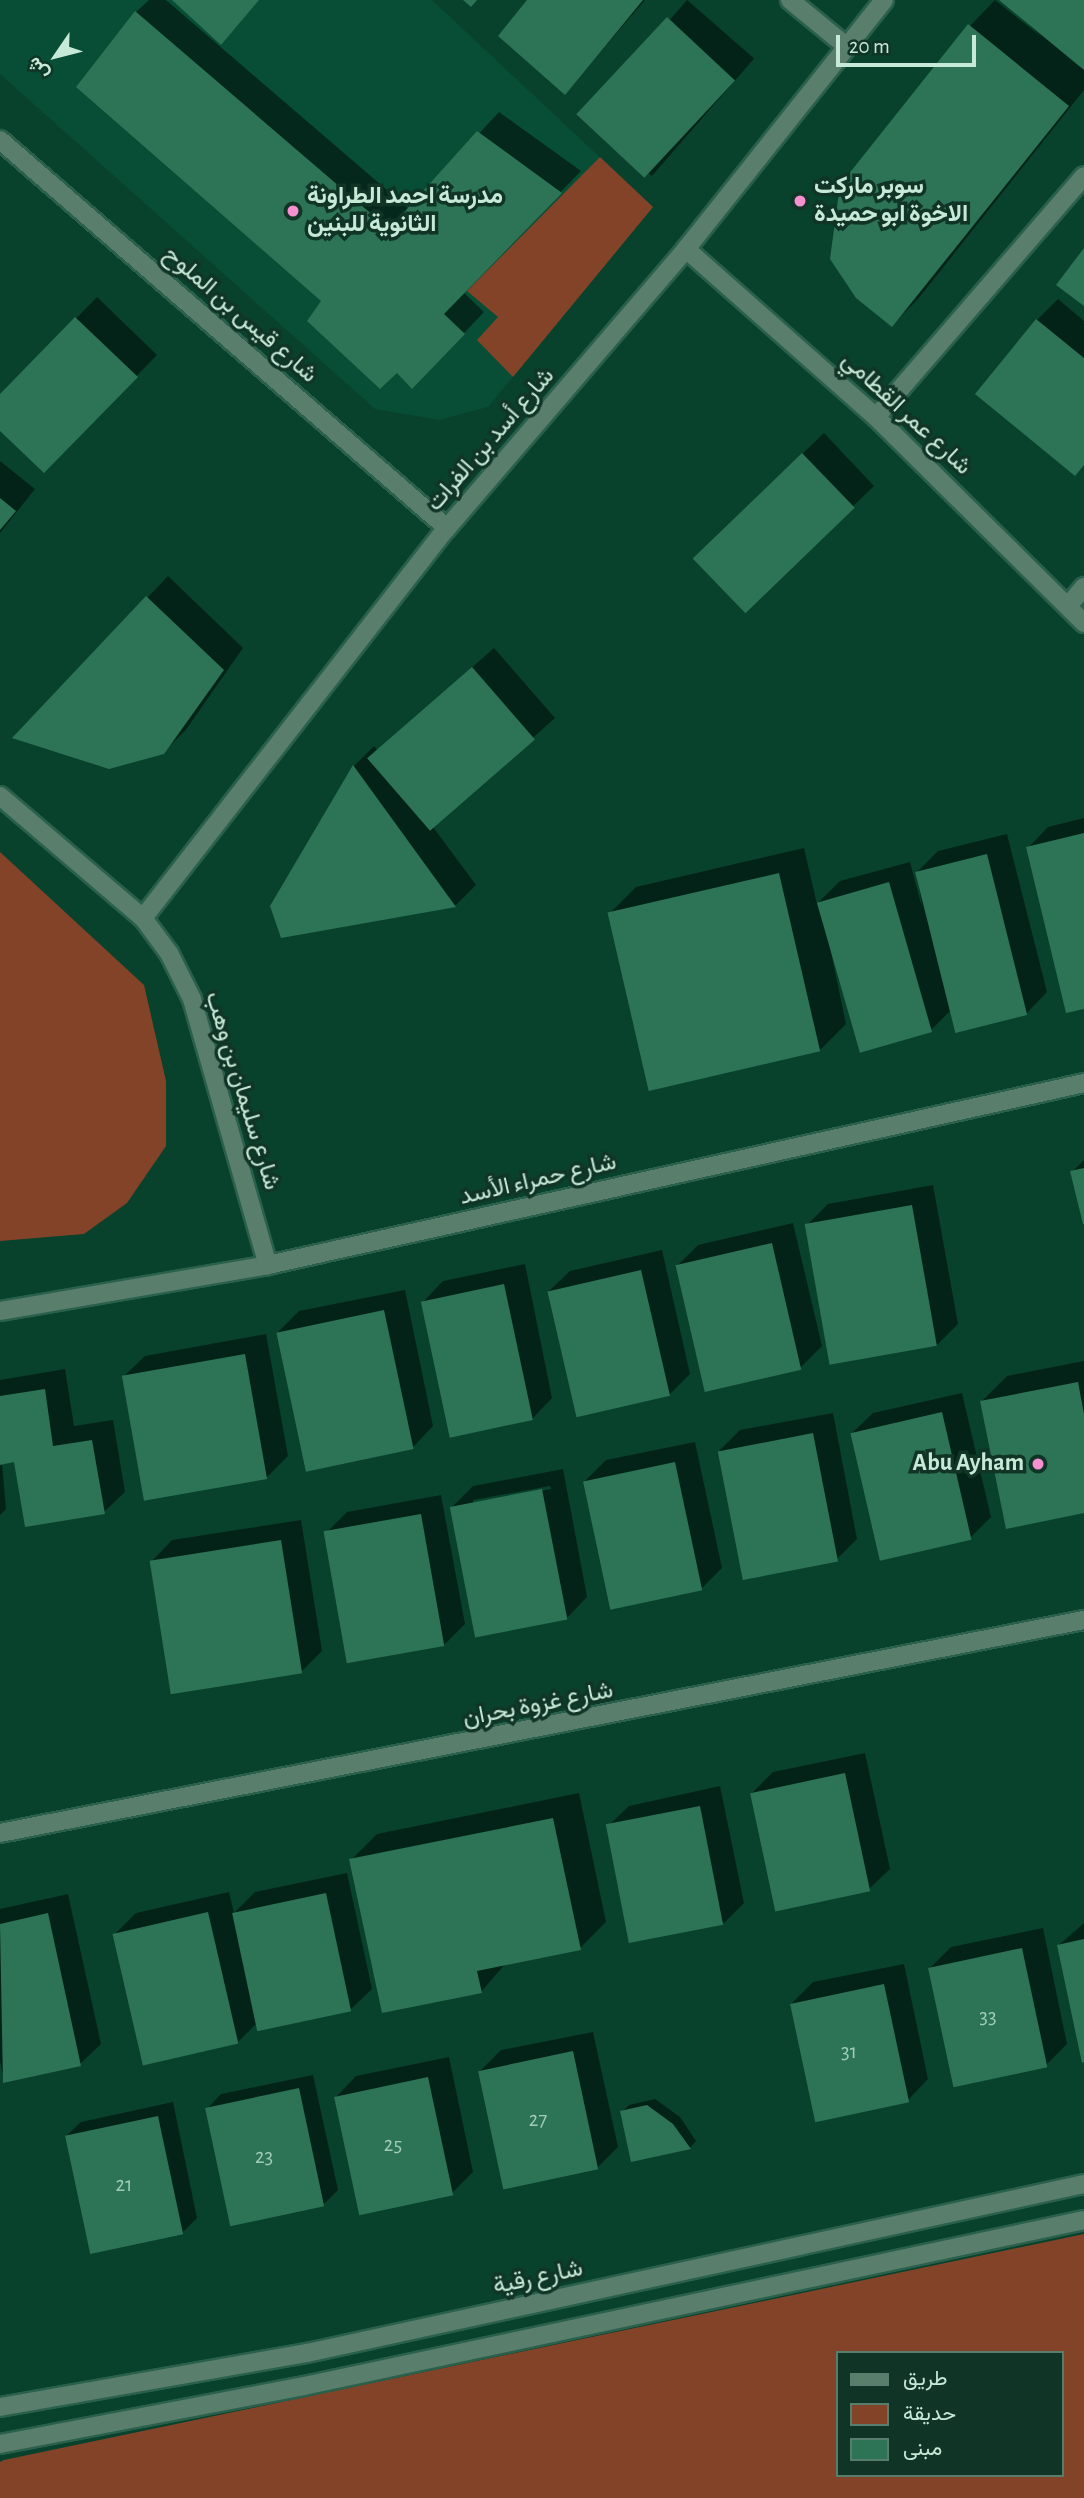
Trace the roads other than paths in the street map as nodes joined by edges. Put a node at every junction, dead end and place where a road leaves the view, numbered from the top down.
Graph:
1 (790, 0) edge
2 (884, 0) edge
3 (846, 46) junction
4 (0, 140) edge
5 (1084, 176) edge
6 (686, 249) junction
7 (876, 417) junction
8 (447, 528) junction
9 (1084, 587) edge
10 (1068, 606) junction
11 (1084, 623) edge
12 (0, 796) edge
13 (143, 918) junction
14 (1084, 1083) edge
15 (268, 1265) junction
16 (0, 1311) edge
17 (1084, 1620) edge
18 (0, 1833) edge
19 (1084, 2184) edge
20 (1084, 2220) edge
21 (0, 2407) edge
22 (0, 2444) edge

1 - 3 street
2 - 3 street, شارع أسد بن الفرات
3 - 6 street, شارع أسد بن الفرات
4 - 8 street, شارع قيس بن الملوح
5 - 7 street
6 - 7 street, شارع عمر القطامي
6 - 8 street, شارع أسد بن الفرات
7 - 10 street, شارع عمر القطامي
8 - 13 street, شارع أسد بن الفرات
9 - 10 street
10 - 11 street, شارع عمر القطامي
12 - 13 street, شارع سليمان بن وهب
13 - 15 street, شارع سليمان بن وهب
14 - 15 street, شارع حمراء الأسد
15 - 16 street, شارع حمراء الأسد
17 - 18 street, شارع غزوة بحران
19 - 21 street, شارع رقية
20 - 22 street

